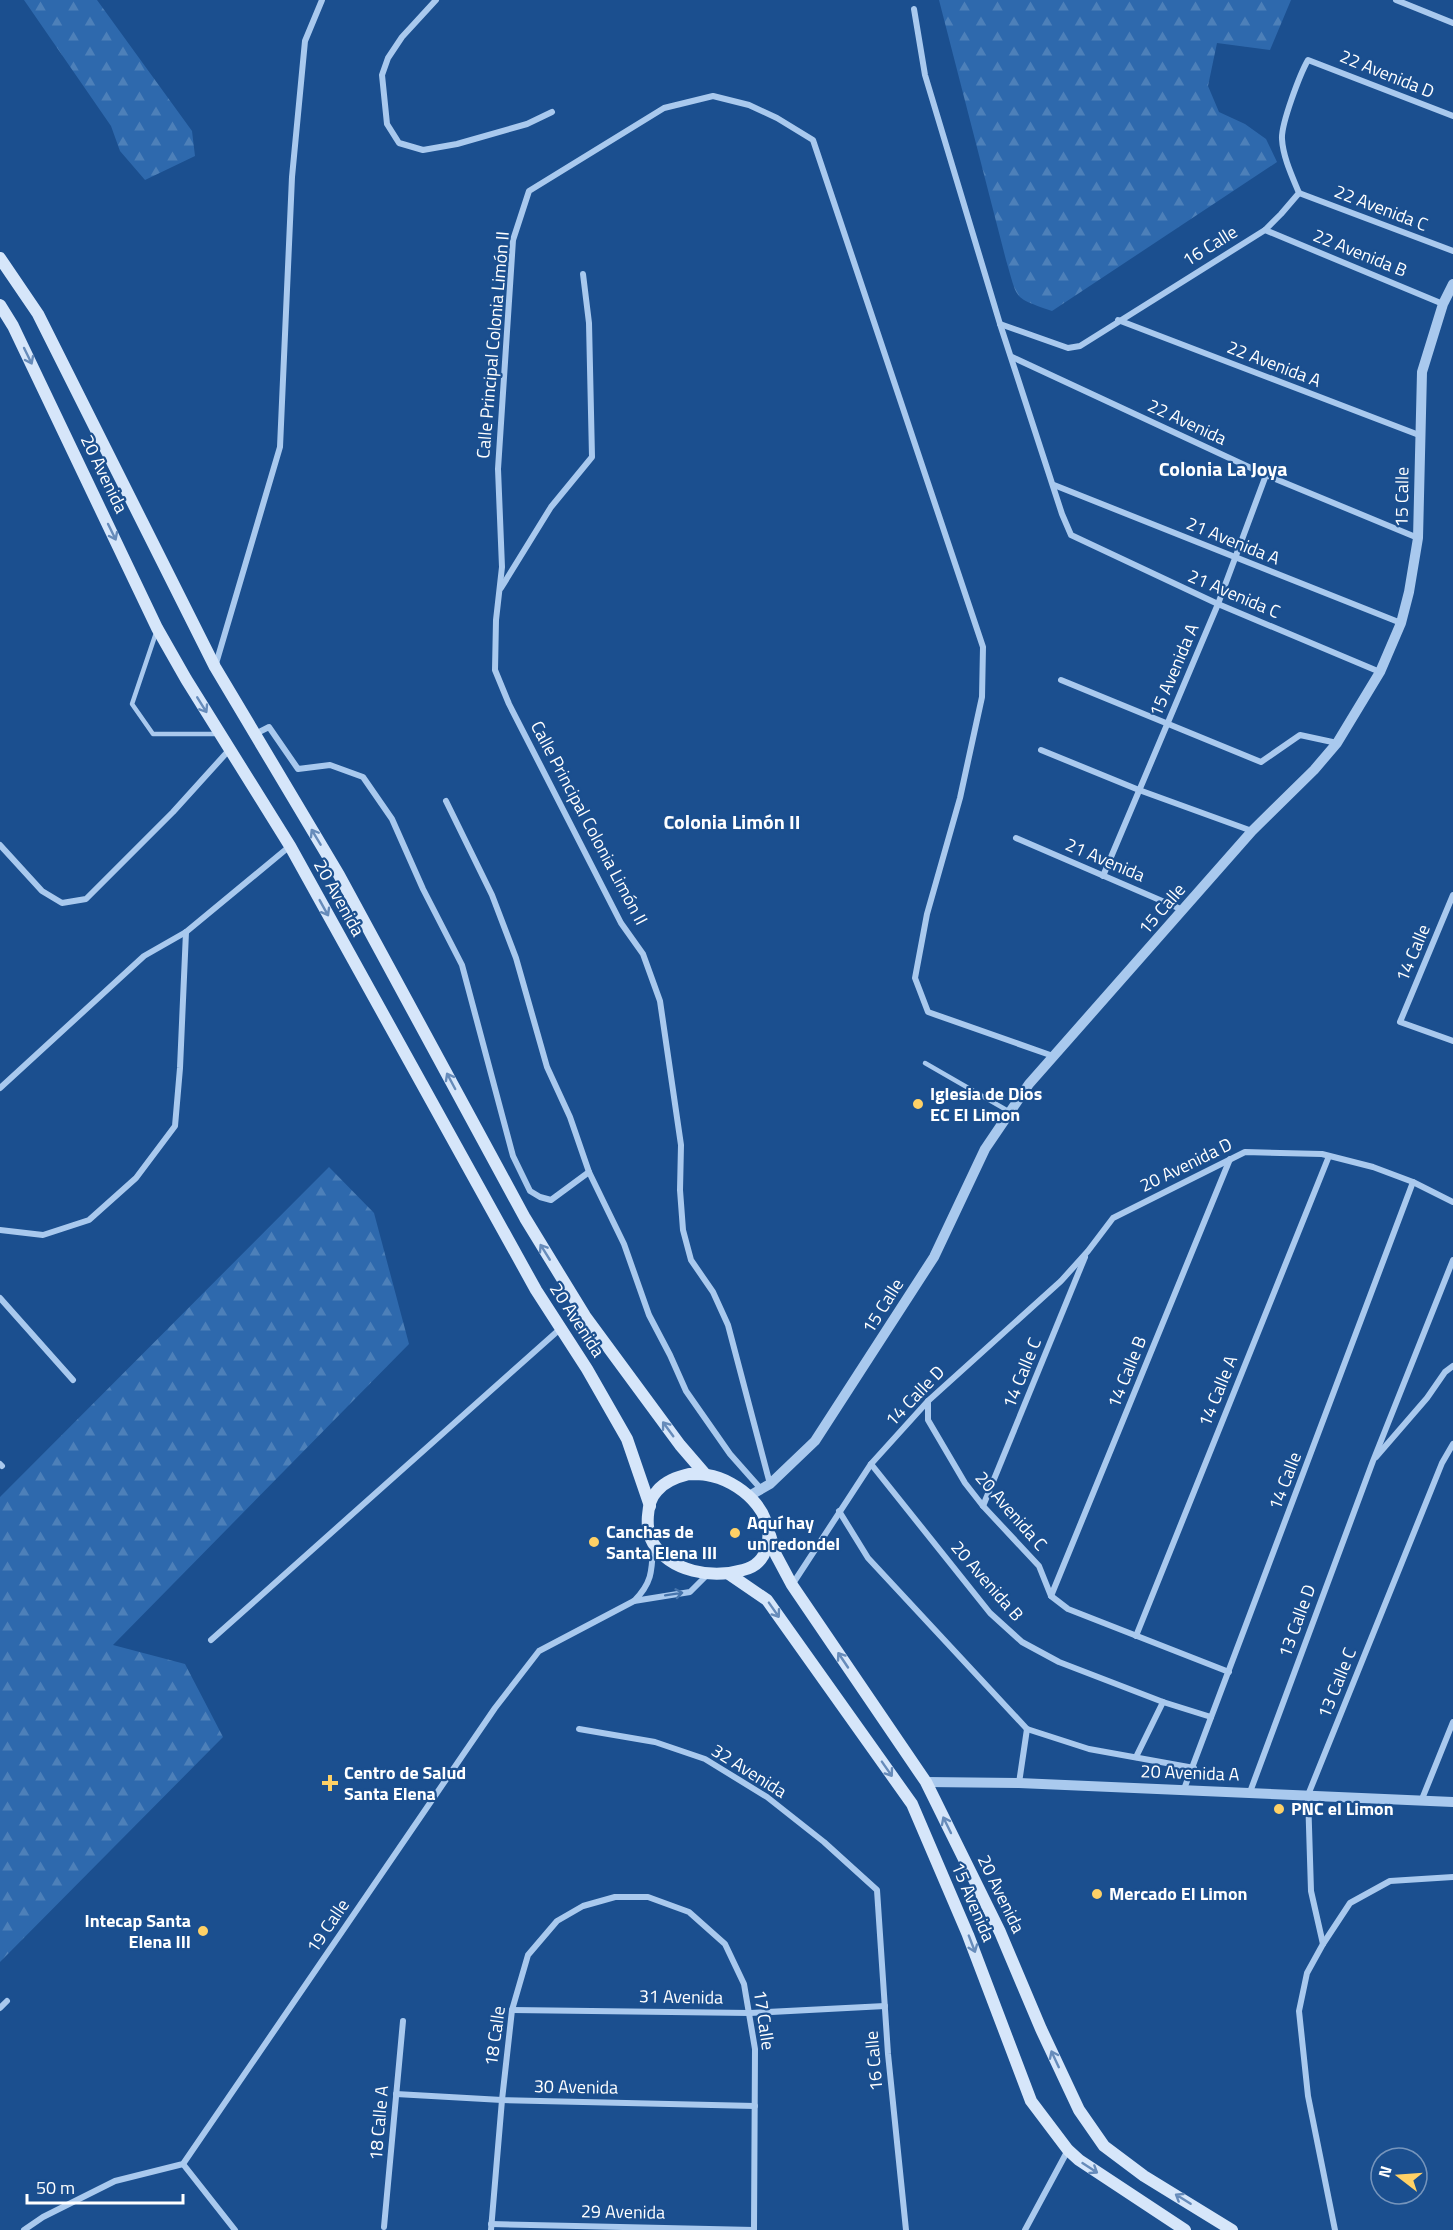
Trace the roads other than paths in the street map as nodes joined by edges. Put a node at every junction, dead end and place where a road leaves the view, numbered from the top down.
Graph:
1 (322, 0) edge
2 (436, 0) edge
3 (1396, 0) edge
4 (914, 9) dead end
5 (1453, 23) edge
6 (552, 112) dead end
7 (1453, 116) edge
8 (1299, 192) junction
9 (1265, 230) junction
10 (1453, 251) edge
11 (0, 258) edge
12 (583, 274) dead end
13 (1453, 284) edge
14 (1443, 304) junction
15 (0, 305) edge
16 (1118, 320) junction
17 (1000, 324) junction
18 (1012, 357) junction
19 (1419, 435) junction
20 (1266, 475) junction
21 (1054, 485) junction
22 (1418, 538) junction
23 (1237, 559) junction
24 (499, 591) junction
25 (1218, 604) junction
26 (1401, 623) junction
27 (158, 628) junction
28 (215, 668) junction
29 (1380, 672) junction
30 (1062, 680) dead end
31 (1166, 725) junction
32 (220, 734) junction
33 (255, 734) junction
34 (1337, 743) junction
35 (230, 749) junction
36 (1041, 750) dead end
37 (1139, 790) junction
38 (446, 801) dead end
39 (1252, 831) junction
40 (1016, 838) dead end
41 (0, 845) edge
42 (290, 846) junction
43 (1103, 876) junction
44 (1453, 895) edge
45 (1183, 910) junction
46 (186, 933) junction
47 (1453, 1041) edge
48 (1054, 1056) junction
49 (925, 1063) dead end
50 (0, 1088) edge
51 (1010, 1112) junction
52 (1329, 1156) junction
53 (1230, 1159) junction
54 (589, 1172) junction
55 (1413, 1182) junction
56 (1453, 1202) edge
57 (0, 1230) edge
58 (1088, 1251) junction
59 (1453, 1260) edge
60 (0, 1298) edge
61 (561, 1328) junction
62 (1453, 1366) edge
63 (73, 1380) dead end
64 (928, 1401) junction
65 (1453, 1444) edge
66 (1373, 1461) junction
67 (871, 1464) junction
68 (705, 1474) junction
69 (766, 1486) junction
70 (749, 1496) junction
71 (650, 1506) junction
72 (983, 1506) junction
73 (839, 1511) junction
74 (770, 1535) junction
75 (653, 1543) junction
76 (708, 1574) junction
77 (729, 1574) junction
78 (792, 1585) junction
79 (1050, 1596) junction
80 (634, 1601) junction
81 (1136, 1636) junction
82 (211, 1640) dead end
83 (1229, 1672) junction
84 (1163, 1702) junction
85 (1211, 1717) junction
86 (1453, 1722) edge
87 (579, 1729) dead end
88 (1027, 1729) junction
89 (1136, 1757) junction
90 (1194, 1768) junction
91 (926, 1782) junction
92 (1019, 1783) junction
93 (1184, 1789) junction
94 (1250, 1792) junction
95 (1308, 1795) junction
96 (1422, 1800) junction
97 (1453, 1802) edge
98 (1453, 1877) edge
99 (877, 1890) joint
100 (615, 1897) joint
101 (1323, 1944) junction
102 (7, 2001) dead end
103 (885, 2006) junction
104 (0, 2008) edge
105 (512, 2010) junction
106 (750, 2013) junction
107 (403, 2021) dead end
108 (396, 2094) junction
109 (502, 2100) junction
110 (755, 2106) junction
111 (1068, 2150) junction
112 (183, 2164) junction
113 (384, 2227) dead end
114 (491, 2227) edge
115 (24, 2230) edge
116 (235, 2230) edge
117 (754, 2230) edge
118 (906, 2230) edge
119 (1026, 2230) edge
120 (1185, 2230) edge
121 (1232, 2230) edge
122 (1335, 2230) edge

1 - 28 street
2 - 6 street
3 - 5 street
4 - 17 street
7 - 8 street, 22 Avenida D
8 - 9 street, 16 Calle
8 - 10 street, 22 Avenida C
9 - 14 street, 22 Avenida B
9 - 16 street, 16 Calle
11 - 28 main road, 20 Avenida
12 - 24 street
13 - 14 street, 15 Calle
14 - 19 street, 15 Calle
15 -> 27 main road, 20 Avenida
16 - 17 street, 16 Calle
16 - 19 street, 22 Avenida A
17 - 18 street
18 - 20 street, 22 Avenida
18 - 21 street
19 - 22 street, 15 Calle
20 - 22 street, 22 Avenida
20 - 23 street, 15 Avenida A
21 - 23 street, 21 Avenida A
21 - 25 street, 21 Avenida C
22 - 26 street, 15 Calle
23 - 25 street, 15 Avenida A
23 - 26 street, 21 Avenida A
24 - 48 street, Calle Principal Colonia Limón II
24 - 69 street, Calle Principal Colonia Limón II
25 - 29 street, 21 Avenida C
25 - 31 street, 15 Avenida A
26 - 29 street, 15 Calle
27 -> 32 main road, 20 Avenida
27 - 32 lane
28 - 33 main road, 20 Avenida
29 - 34 street, 15 Calle
30 - 31 street
31 - 34 street
31 - 37 street, 15 Avenida A
32 - 35 main road, 20 Avenida
33 - 54 street
68 -> 33 main road, 20 Avenida
34 - 39 street, 15 Calle
35 - 41 street
35 - 42 main road, 20 Avenida
36 - 37 street
37 - 39 street
37 - 43 street, 15 Avenida A
38 - 54 street
39 - 45 street, 15 Calle
40 - 43 street, 21 Avenida
42 - 46 street
42 -> 61 main road, 20 Avenida
43 - 45 street, 21 Avenida
44 - 47 street, 14 Calle
45 - 48 street, 15 Calle
46 - 50 street
46 - 57 street
48 - 51 street, 15 Calle
49 - 51 lane
51 - 69 street, 15 Calle
52 - 53 street, 20 Avenida D
52 - 55 street, 20 Avenida D
52 - 81 street, 14 Calle A
53 - 58 street, 20 Avenida D
53 - 79 street, 14 Calle B
54 - 69 street
55 - 56 street, 20 Avenida D
55 - 83 street, 14 Calle
58 - 64 street, 14 Calle D
58 - 72 street, 14 Calle C
59 - 66 street, 13 Calle D
60 - 63 street
61 - 71 main road, 20 Avenida
61 - 82 street
62 - 66 street, 13 Calle D
64 - 67 street, 14 Calle D
64 - 72 street, 20 Avenida C
65 - 95 street, 13 Calle C
66 - 94 street, 13 Calle D
67 - 73 street, 14 Calle D
67 - 84 street, 20 Avenida B
68 - 70 main road
68 - 71 main road
69 - 70 street, 15 Calle
70 - 74 main road
71 - 75 main road
72 - 79 street, 20 Avenida C
73 - 78 street, 14 Calle D
73 - 88 street, 20 Avenida A
74 - 77 main road
74 - 78 main road, 20 Avenida
75 - 76 main road
75 - 80 street, 19 Calle
76 - 77 main road
80 -> 76 street, 19 Calle
77 -> 111 main road, 15 Avenida
91 -> 78 main road, 20 Avenida
79 - 81 street
80 - 112 street, 19 Calle
81 - 83 street
83 - 85 street, 14 Calle
84 - 85 street, 20 Avenida B
84 - 89 street
85 - 90 street, 14 Calle
86 - 96 street
87 - 99 street, 32 Avenida
88 - 89 street, 20 Avenida A
88 - 92 street
89 - 90 street, 20 Avenida A
90 - 93 street, 14 Calle
91 - 92 street, 20 Avenida A
121 -> 91 main road, 20 Avenida
92 - 93 street, 20 Avenida A
93 - 94 street, 20 Avenida A
94 - 95 street, 20 Avenida A
95 - 96 street, 20 Avenida A
95 - 101 street, 13 Calle C
96 - 97 street, 20 Avenida A
98 - 101 street
99 - 103 street, 16 Calle
100 - 105 street, 18 Calle
100 - 106 street, 17 Calle
101 - 122 street
102 - 104 street
103 - 106 street, 31 Avenida
103 - 118 street, 16 Calle
105 - 106 street, 31 Avenida
105 - 109 street, 18 Calle
106 - 110 street, 17 Calle
107 - 108 street, 18 Calle A
108 - 109 street, 30 Avenida
108 - 113 street, 18 Calle A
109 - 110 street, 30 Avenida
109 - 114 street, 18 Calle
110 - 117 street, 17 Calle
111 - 119 street
111 -> 120 main road, 15 Avenida
112 - 115 street
112 - 116 street
114 - 117 street, 29 Avenida

